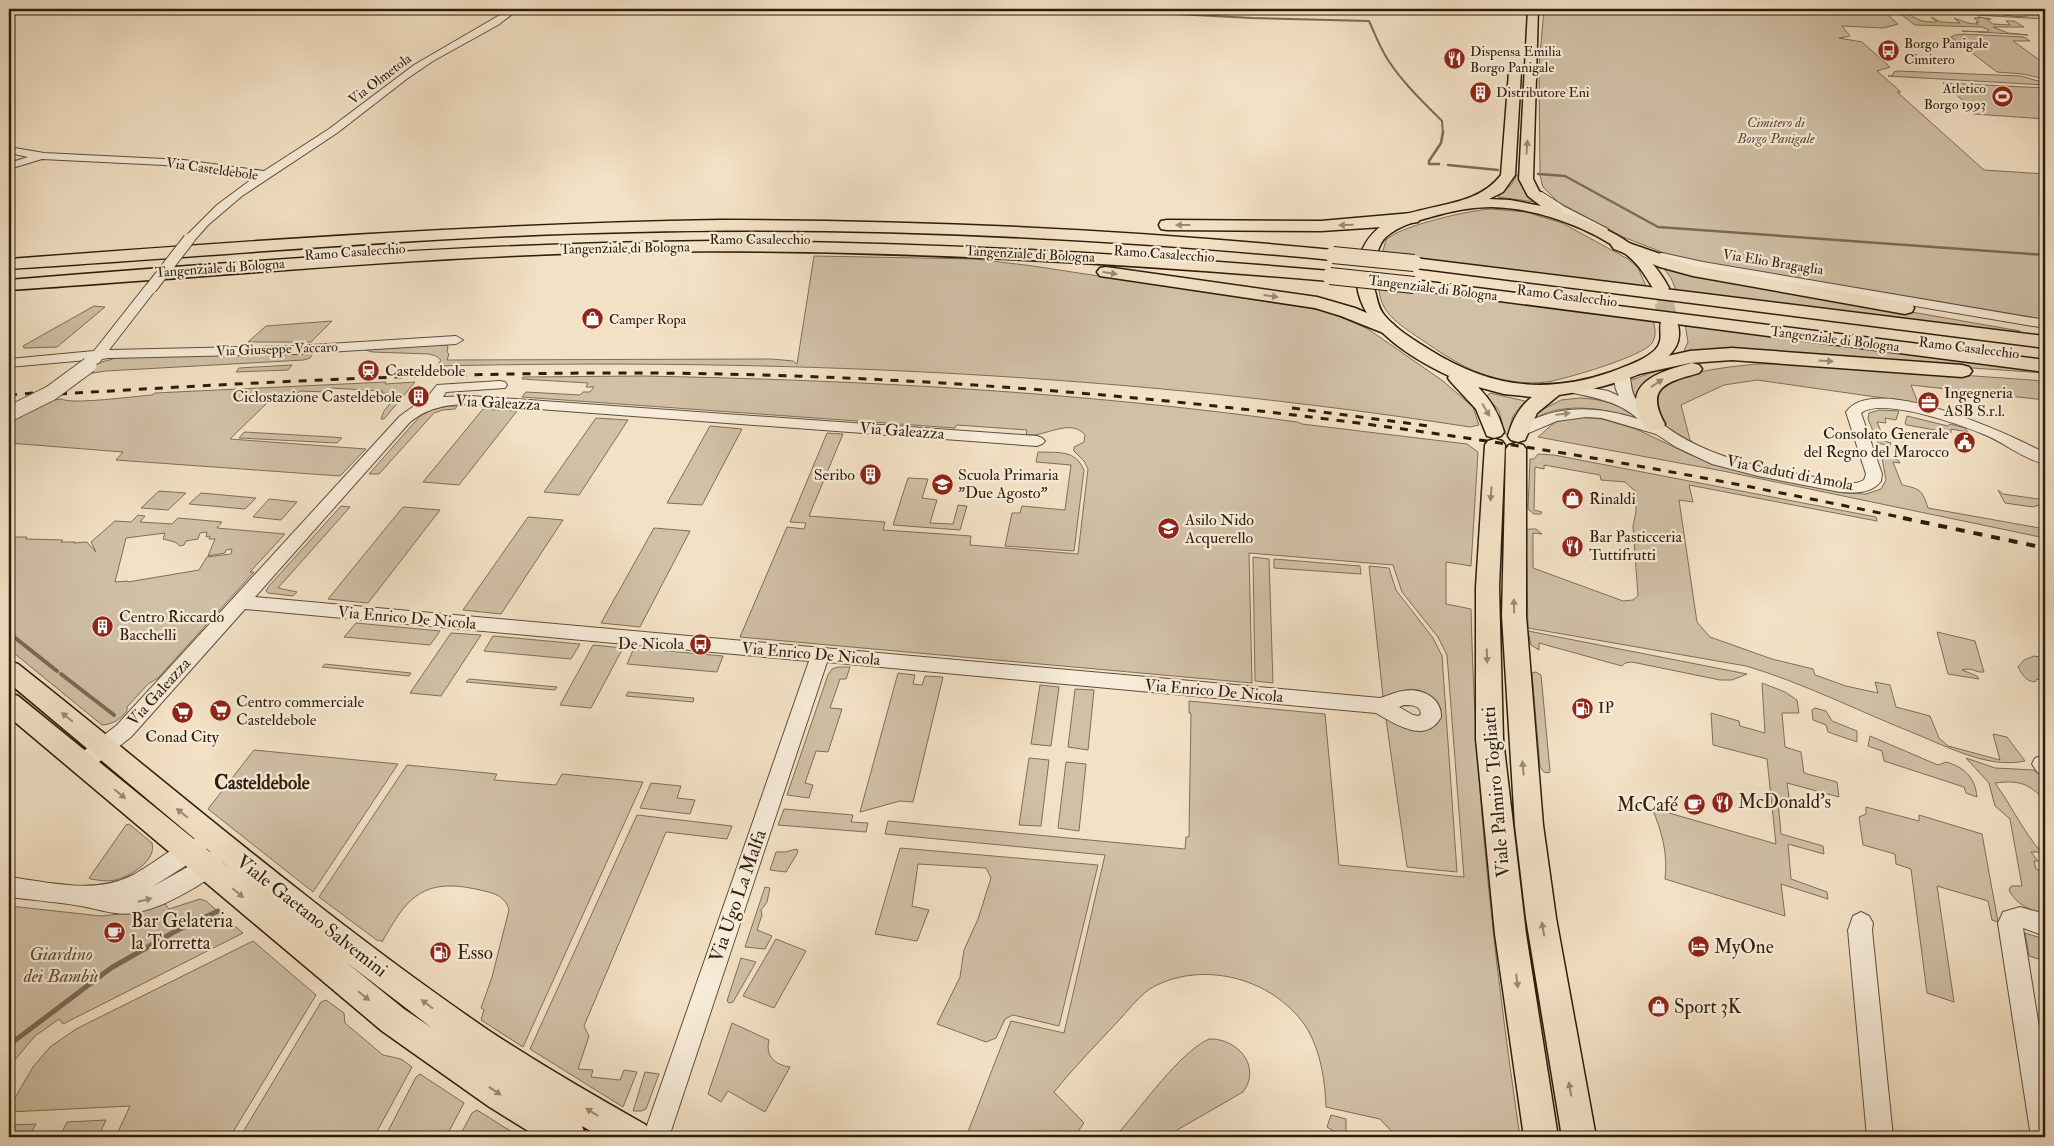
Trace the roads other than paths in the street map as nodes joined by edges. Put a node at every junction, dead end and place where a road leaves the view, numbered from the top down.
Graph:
1 (514, 9) edge
2 (1533, 9) edge
3 (1516, 57) dead end
4 (9, 150) edge
5 (25, 158) junction
6 (9, 166) edge
7 (1526, 167) junction
8 (263, 176) junction
9 (1464, 206) junction
10 (1412, 218) junction
11 (1577, 223) junction
12 (915, 227) junction
13 (1620, 244) junction
14 (800, 246) junction
15 (1369, 253) dead end
16 (9, 264) edge
17 (1331, 265) junction
18 (9, 271) edge
19 (1414, 274) junction
20 (9, 277) edge
21 (9, 285) edge
22 (1365, 285) dead end
23 (1661, 288) tunnel mouth
24 (1669, 322) tunnel mouth
25 (2045, 324) edge
26 (1386, 328) junction
27 (2045, 333) edge
28 (456, 340) dead end
29 (2045, 342) edge
30 (2045, 350) edge
31 (1791, 358) junction
32 (2045, 358) edge
33 (94, 360) junction
34 (9, 363) edge
35 (2045, 366) edge
36 (1445, 368) junction
37 (1630, 371) junction
38 (2045, 377) edge
39 (500, 385) dead end
40 (1562, 389) junction
41 (435, 403) junction
42 (1636, 410) junction
43 (9, 414) edge
44 (1654, 424) junction
45 (1671, 438) junction
46 (1508, 439) junction
47 (1037, 441) dead end
48 (2045, 458) edge
49 (241, 602) junction
50 (820, 655) junction
51 (9, 670) edge
52 (9, 703) edge
53 (1380, 706) dead end
54 (94, 756) junction
55 (205, 854) junction
56 (9, 887) edge
57 (1861, 923) dead end
58 (2045, 925) edge
59 (459, 1028) junction
60 (437, 1051) junction
61 (569, 1137) edge
62 (634, 1137) edge
63 (656, 1137) edge
64 (1541, 1137) edge
65 (1579, 1137) edge
66 (1880, 1137) edge
67 (2044, 1137) edge

1 - 8 street, Via Olmetola
7 -> 2 main road
3 - 9 main road
4 - 5 street, Via Casteldebole
5 - 6 street, Via Casteldebole
5 - 8 street, Via Casteldebole
7 - 11 main road
7 - 25 street, Via Elio Bragaglia
8 - 33 street, Via Casteldebole, bridge
9 - 10 main road
9 - 11 main road
10 -> 12 highway
10 - 15 main road
11 - 13 main road
12 - 16 highway, Tangenziale di Bologna
12 - 17 highway, Tangenziale di Bologna
13 - 23 main road
13 - 27 highway
14 - 17 highway, Tangenziale di Bologna
14 - 21 highway, Tangenziale di Bologna
14 -> 26 highway
17 - 18 highway, Ramo Casalecchio
17 - 19 highway, Tangenziale di Bologna, bridge
17 - 20 highway, Ramo Casalecchio
19 - 29 highway, Tangenziale di Bologna
19 - 30 highway, Ramo Casalecchio
19 - 32 highway, Ramo Casalecchio
19 - 35 highway, Tangenziale di Bologna
22 - 26 main road
24 - 37 main road
26 - 36 main road
28 - 33 street, Via Giuseppe Vaccaro
31 - 37 highway
31 -> 38 highway
44 -> 31 highway
33 - 34 street, Via Giuseppe Vaccaro
33 - 43 street, Via Casteldebole, bridge
36 - 40 main road
36 -> 46 main road, Viale Palmiro Togliatti
37 - 40 main road
37 - 42 street, Via Caduti di Amola
39 - 41 street
40 - 42 street, Via Caduti di Amola
40 - 46 main road, Viale Palmiro Togliatti
41 - 47 street, Via Galeazza
41 - 49 street, Via Galeazza
42 - 44 street, Via Caduti di Amola
44 - 45 street, Via Caduti di Amola
46 -> 45 street, Via Caduti di Amola
45 - 48 street, Via Caduti di Amola
46 -> 64 main road, Viale Palmiro Togliatti
65 -> 46 main road, Viale Palmiro Togliatti
49 - 50 street, Via Enrico De Nicola
49 - 54 street, Via Galeazza
50 - 53 street, Via Enrico De Nicola
50 - 63 street, Via Ugo La Malfa
54 -> 51 main road, Viale Gaetano Salvemini
52 - 54 main road, Viale Gaetano Salvemini
54 - 55 main road, Viale Gaetano Salvemini
55 - 56 street
59 -> 55 main road, Viale Gaetano Salvemini
55 -> 60 main road, Viale Gaetano Salvemini
57 - 66 street
58 - 67 street
59 - 60 main road
62 -> 59 main road, Viale Gaetano Salvemini
60 -> 61 main road, Viale Gaetano Salvemini

